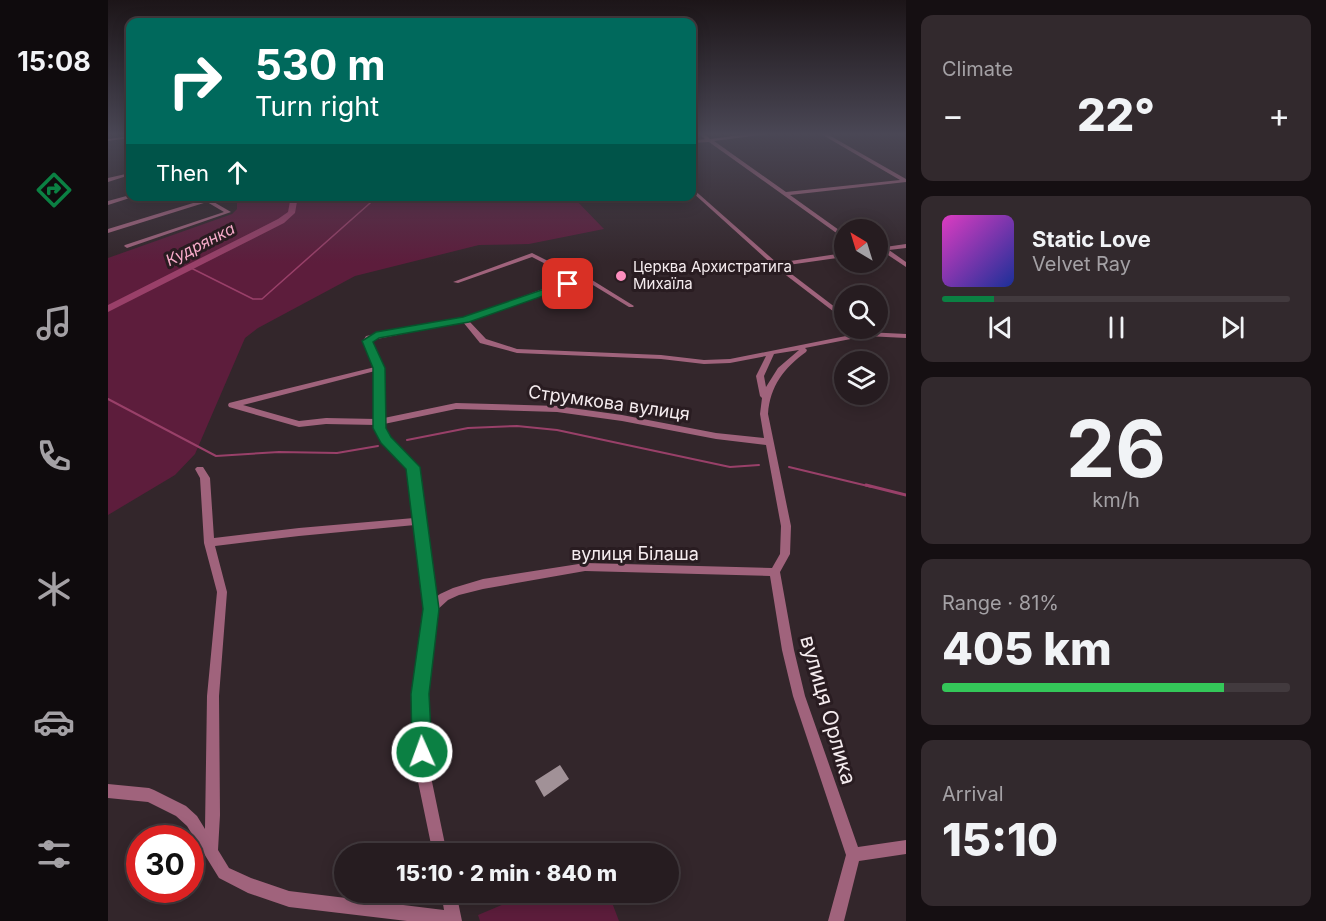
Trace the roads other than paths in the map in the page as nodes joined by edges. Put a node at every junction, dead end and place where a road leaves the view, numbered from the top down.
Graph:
1 (760, 177) edge
2 (905, 181) edge
3 (696, 194) edge
4 (784, 194) junction
5 (126, 198) edge
6 (208, 201) joint
7 (108, 203) edge
8 (834, 227) edge
9 (108, 231) edge
10 (126, 246) dead end
11 (906, 246) edge
12 (888, 249) edge
13 (888, 255) edge
14 (834, 256) edge
15 (776, 264) junction
16 (906, 265) edge
17 (578, 278) junction
18 (456, 282) dead end
19 (631, 306) dead end
20 (834, 309) edge
21 (465, 320) junction
22 (888, 334) edge
23 (906, 336) edge
24 (834, 339) edge
25 (806, 347) junction
26 (771, 353) junction
27 (379, 368) junction
28 (764, 396) junction
29 (379, 422) junction
30 (769, 442) junction
31 (200, 470) dead end
32 (418, 521) junction
33 (209, 543) junction
34 (775, 572) junction
35 (431, 609) junction
36 (108, 790) edge
37 (438, 843) edge
38 (906, 847) edge
39 (211, 853) junction
40 (853, 855) junction
41 (450, 903) edge
42 (454, 920) edge
43 (836, 921) edge

1 - 4 street
2 - 4 street
3 - 15 street
4 - 8 street
5 - 7 street
6 - 9 street
6 - 10 street
11 - 12 street
13 - 16 street
14 - 15 street
15 - 20 street
17 - 18 street
17 - 19 street
17 - 21 street
21 - 26 street
21 - 27 street
22 - 23 street
24 - 25 street
25 - 26 street
25 - 28 street
26 - 28 street
27 - 29 street
27 - 29 street, Струмкова вулиця
28 - 30 street
29 - 30 street, Струмкова вулиця
29 - 32 street
30 - 34 street
31 - 33 street
32 - 33 street
32 - 35 street
33 - 39 street
34 - 35 street, вулиця Білаша
34 - 40 street, вулиця Орлика
35 - 37 street
36 - 39 street
38 - 40 street
39 - 42 street
40 - 43 street
41 - 42 street

